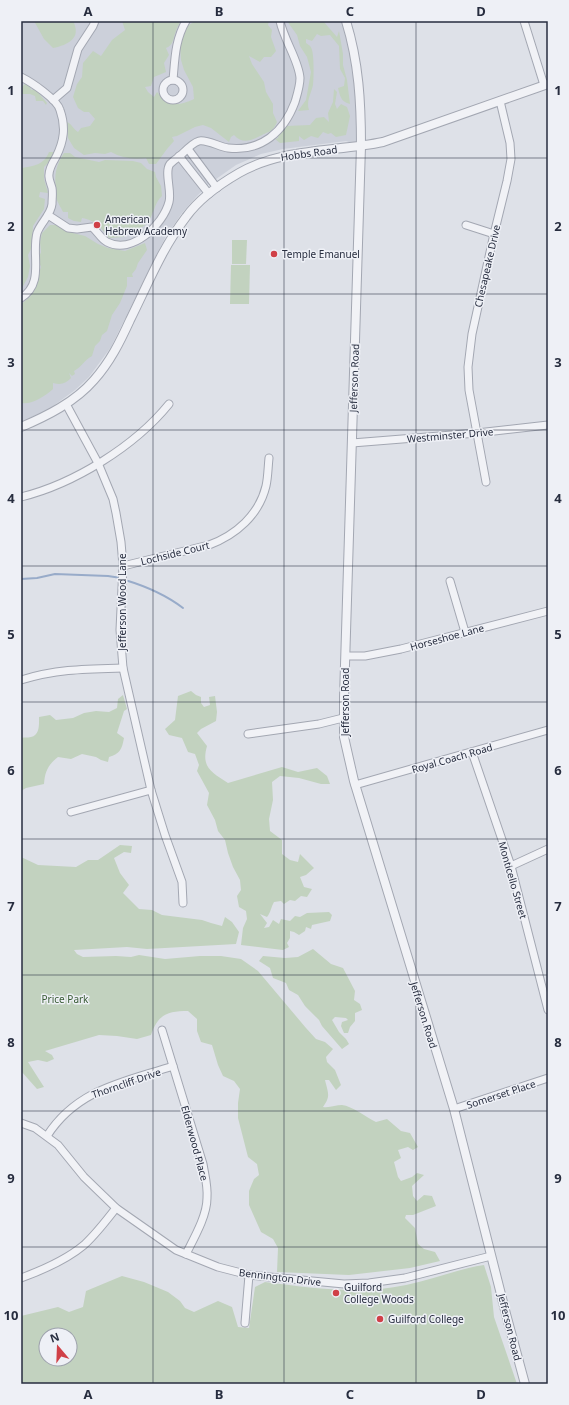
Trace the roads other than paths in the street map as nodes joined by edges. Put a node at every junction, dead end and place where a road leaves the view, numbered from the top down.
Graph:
1 (95, 21) edge
2 (186, 21) edge
3 (280, 21) edge
4 (346, 21) edge
5 (524, 21) edge
6 (21, 77) edge
7 (173, 80) dead end
8 (546, 84) edge
9 (53, 100) junction
10 (500, 101) junction
11 (361, 146) junction
12 (188, 149) junction
13 (179, 156) junction
14 (216, 188) junction
15 (209, 194) junction
16 (48, 215) junction
17 (466, 226) dead end
18 (494, 234) junction
19 (21, 298) edge
20 (66, 404) junction
21 (169, 404) dead end
22 (548, 425) edge
23 (21, 428) edge
24 (477, 433) junction
25 (352, 442) junction
26 (269, 458) dead end
27 (98, 463) junction
28 (486, 482) dead end
29 (21, 497) edge
30 (123, 566) junction
31 (450, 581) dead end
32 (548, 611) edge
33 (465, 632) junction
34 (346, 656) junction
35 (123, 668) junction
36 (21, 680) edge
37 (343, 718) junction
38 (548, 730) edge
39 (248, 734) dead end
40 (472, 752) junction
41 (355, 785) junction
42 (151, 790) junction
43 (71, 812) dead end
44 (548, 849) edge
45 (511, 866) junction
46 (183, 903) dead end
47 (548, 1010) edge
48 (162, 1030) dead end
49 (174, 1066) junction
50 (548, 1078) edge
51 (454, 1109) junction
52 (21, 1124) edge
53 (47, 1136) junction
54 (116, 1208) junction
55 (186, 1254) junction
56 (491, 1256) junction
57 (249, 1275) junction
58 (21, 1278) edge
59 (245, 1323) dead end
60 (525, 1384) edge

1 - 9 street
2 - 7 street
3 - 12 street
4 - 11 street, Jefferson Road
5 - 8 street
6 - 9 street
8 - 10 street, Hobbs Road
9 - 16 street
10 - 11 street, Hobbs Road
10 - 18 street, Chesapeake Drive
11 - 14 street, Hobbs Road
11 - 25 street, Jefferson Road
12 - 13 street
12 - 14 street
13 - 15 street
13 - 16 street
14 - 15 street, Hobbs Road
15 - 20 street, Hobbs Road
16 - 19 street
17 - 18 street
18 - 24 street, Chesapeake Drive
20 - 23 street, Hobbs Road
20 - 27 street, Jefferson Wood Lane
21 - 27 street
22 - 24 street, Westminster Drive
24 - 25 street, Westminster Drive
24 - 28 street, Chesapeake Drive
25 - 34 street, Jefferson Road
26 - 30 street, Lochside Court
27 - 29 street
27 - 30 street, Jefferson Wood Lane
30 - 35 street, Jefferson Wood Lane
31 - 33 street
32 - 33 street, Horseshoe Lane
33 - 34 street, Horseshoe Lane
34 - 37 street, Jefferson Road
35 - 36 street
35 - 42 street, Jefferson Wood Lane
37 - 39 street
37 - 41 street, Jefferson Road
38 - 40 street, Royal Coach Road
40 - 41 street, Royal Coach Road
40 - 45 street, Monticello Street
41 - 51 street, Jefferson Road
42 - 43 street
42 - 46 street
44 - 45 street
45 - 47 street, Monticello Street
48 - 49 street, Elderwood Place
49 - 53 street, Thorncliff Drive
49 - 55 street, Elderwood Place
50 - 51 street, Somerset Place
51 - 56 street, Jefferson Road
52 - 53 street, Bennington Drive
53 - 54 street, Bennington Drive
54 - 55 street, Bennington Drive
54 - 58 street
55 - 57 street, Bennington Drive
56 - 57 street, Bennington Drive
56 - 60 street, Jefferson Road
57 - 59 street

